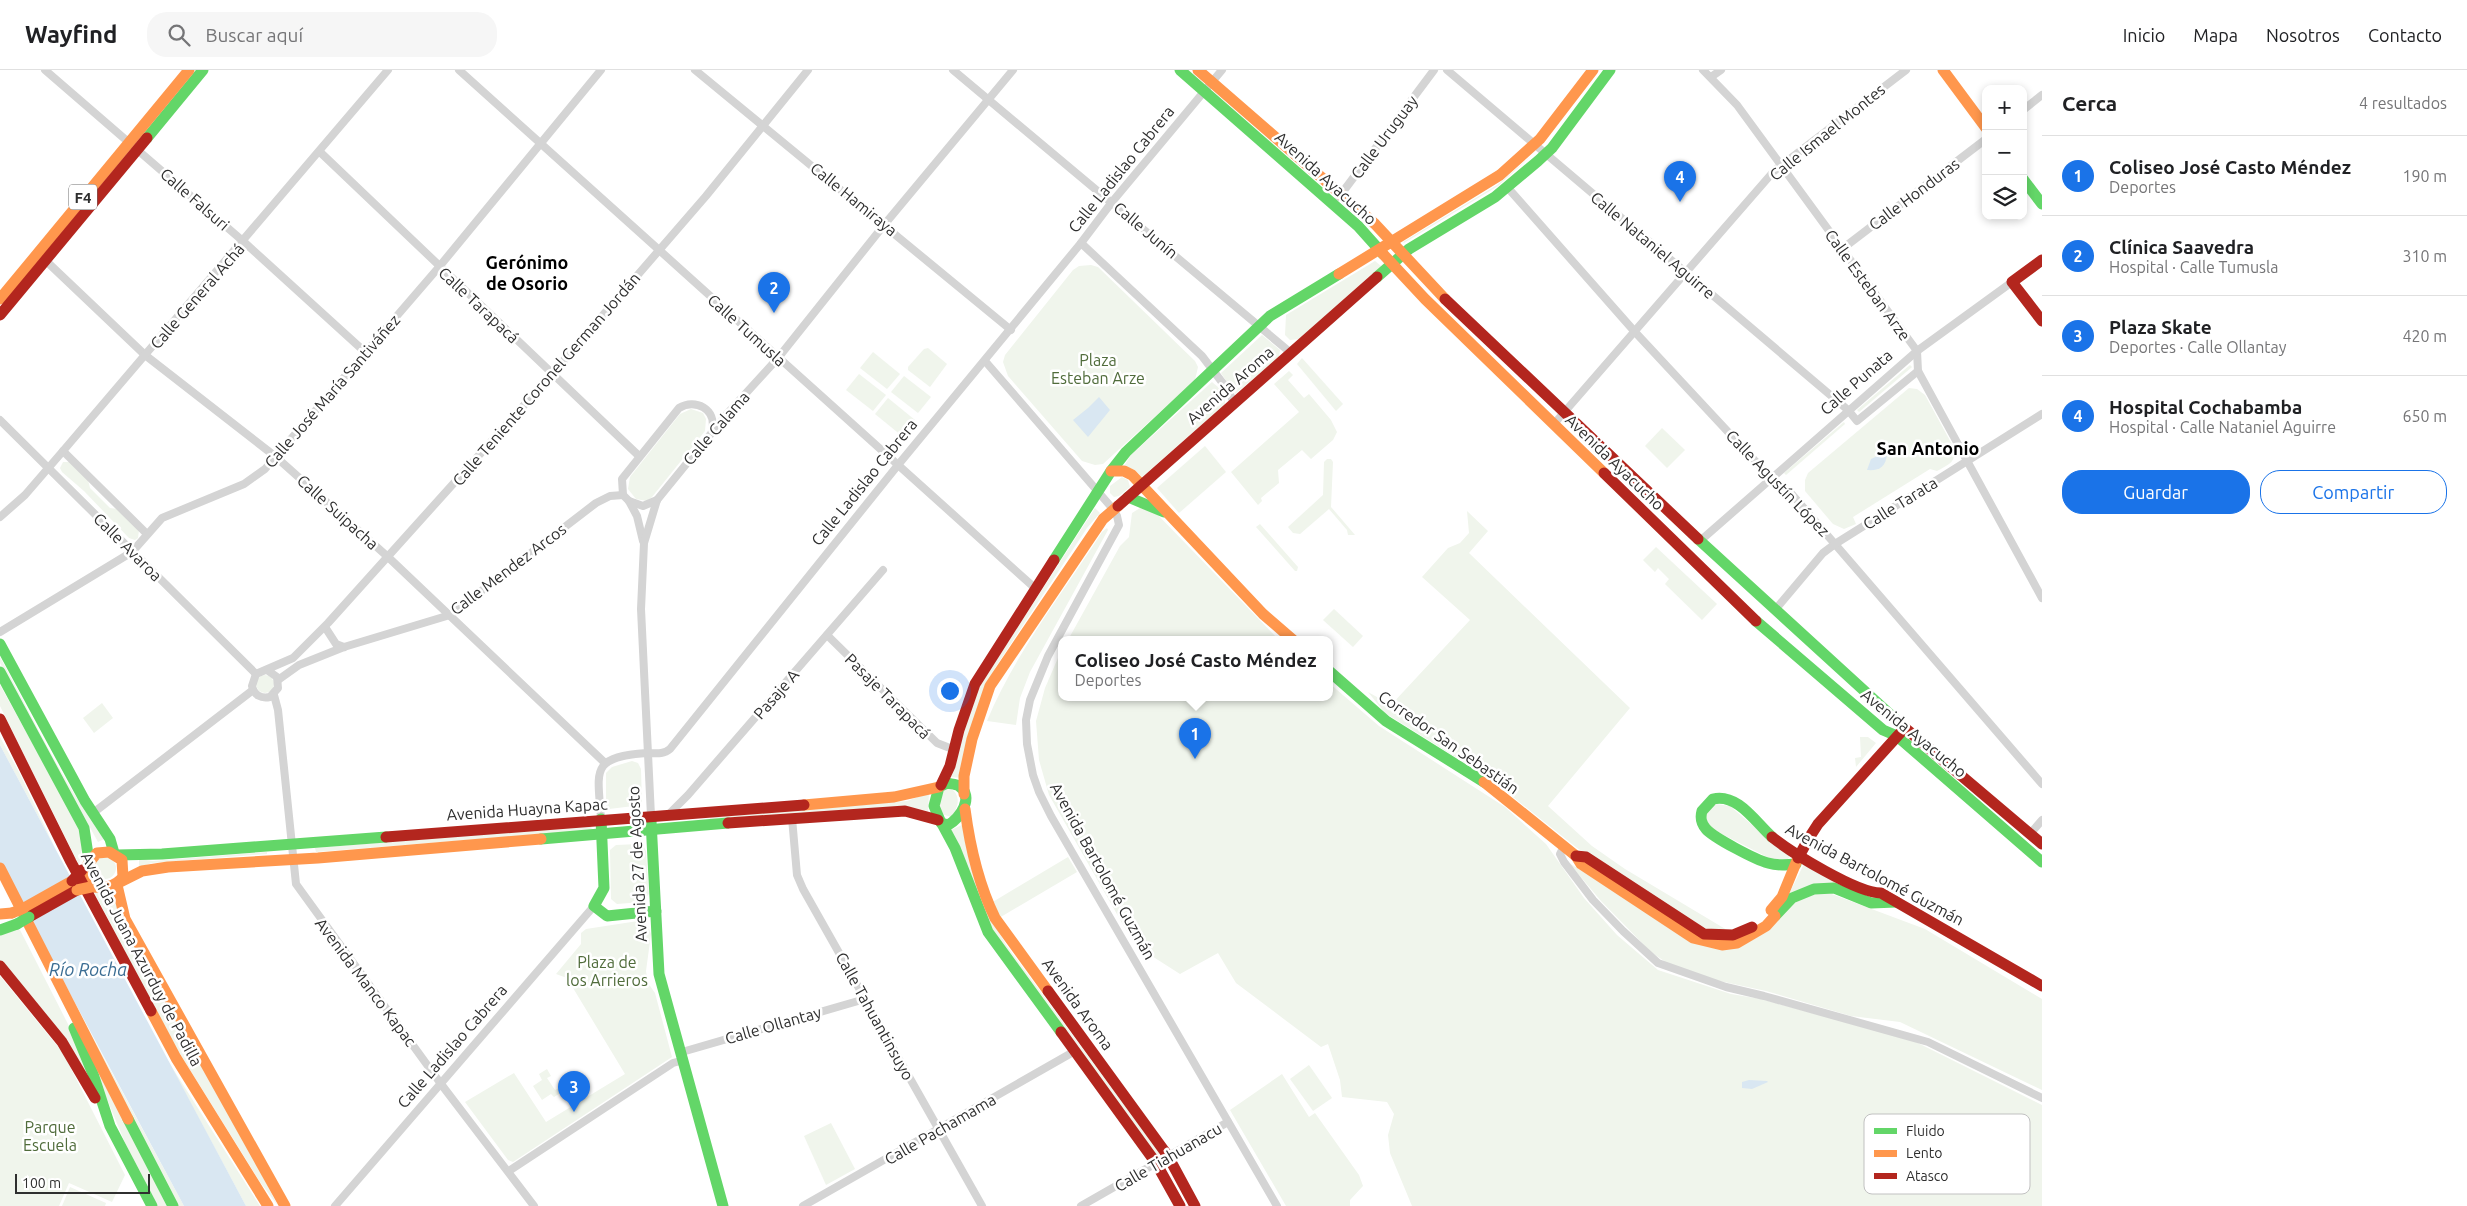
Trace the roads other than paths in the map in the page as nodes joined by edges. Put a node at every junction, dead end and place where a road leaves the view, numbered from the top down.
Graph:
1 (45, 70) edge
2 (189, 70) edge
3 (203, 70) edge
4 (388, 70) edge
5 (459, 70) edge
6 (601, 70) edge
7 (695, 70) edge
8 (808, 70) edge
9 (953, 70) edge
10 (1012, 70) edge
11 (1180, 70) edge
12 (1198, 70) edge
13 (1222, 70) edge
14 (1434, 70) edge
15 (1447, 70) edge
16 (1593, 70) edge
17 (1610, 70) edge
18 (1703, 70) edge
19 (1721, 70) edge
20 (1906, 70) edge
21 (1943, 70) edge
22 (1711, 77) junction
23 (1208, 87) junction
24 (2042, 96) edge
25 (988, 100) junction
26 (2027, 107) edge
27 (1982, 123) edge
28 (763, 125) junction
29 (1982, 142) edge
30 (133, 144) junction
31 (540, 144) junction
32 (1535, 145) junction
33 (320, 152) junction
34 (1545, 154) junction
35 (1780, 166) junction
36 (2027, 184) edge
37 (1508, 188) junction
38 (1341, 194) junction
39 (1112, 202) junction
40 (1333, 204) junction
41 (2042, 204) edge
42 (884, 224) junction
43 (244, 242) junction
44 (1391, 242) junction
45 (1081, 244) junction
46 (659, 249) junction
47 (1379, 249) junction
48 (1842, 249) junction
49 (1402, 255) junction
50 (41, 257) junction
51 (2042, 260) edge
52 (1393, 264) junction
53 (439, 267) junction
54 (1686, 272) junction
55 (2012, 282) junction
56 (0, 299) edge
57 (0, 315) edge
58 (2042, 321) edge
59 (1260, 325) junction
60 (1011, 330) junction
61 (1635, 332) junction
62 (1918, 351) junction
63 (364, 352) junction
64 (1291, 354) junction
65 (145, 355) junction
66 (778, 358) junction
67 (985, 361) junction
68 (1212, 371) junction
69 (1918, 371) junction
70 (552, 374) junction
71 (1234, 403) junction
72 (1848, 410) junction
73 (1564, 413) junction
74 (2042, 414) edge
75 (0, 420) edge
76 (1857, 422) joint
77 (1554, 424) junction
78 (711, 432) junction
79 (63, 451) junction
80 (276, 456) junction
81 (639, 456) junction
82 (1968, 460) junction
83 (898, 465) junction
84 (49, 468) junction
85 (1111, 471) junction
86 (1771, 478) junction
87 (1141, 485) junction
88 (1098, 493) junction
89 (1128, 497) junction
90 (626, 498) junction
91 (657, 500) junction
92 (1113, 509) junction
93 (1165, 512) junction
94 (0, 517) edge
95 (147, 534) junction
96 (1700, 541) junction
97 (644, 543) junction
98 (1835, 544) junction
99 (132, 552) junction
100 (388, 557) junction
101 (883, 570) dead end
102 (1036, 589) junction
103 (2042, 598) edge
104 (1775, 610) junction
105 (450, 615) junction
106 (324, 627) junction
107 (0, 632) edge
108 (827, 635) junction
109 (1061, 636) edge
110 (1289, 636) edge
111 (1058, 641) edge
112 (0, 644) edge
113 (344, 647) junction
114 (267, 670) junction
115 (0, 672) edge
116 (256, 674) junction
117 (1333, 675) edge
118 (278, 680) junction
119 (253, 690) junction
120 (274, 695) junction
121 (0, 719) edge
122 (1901, 732) junction
123 (954, 750) junction
124 (648, 753) junction
125 (605, 763) junction
126 (2041, 780) edge
127 (940, 786) junction
128 (964, 794) junction
129 (965, 809) junction
130 (93, 813) junction
131 (668, 815) junction
132 (651, 816) junction
133 (792, 818) junction
134 (601, 819) junction
135 (2042, 820) edge
136 (940, 821) junction
137 (652, 831) junction
138 (602, 834) junction
139 (2030, 834) junction
140 (293, 844) junction
141 (2042, 844) edge
142 (1564, 846) junction
143 (116, 854) junction
144 (1576, 856) junction
145 (294, 859) junction
146 (1797, 861) junction
147 (2042, 862) edge
148 (86, 865) junction
149 (0, 868) edge
150 (118, 883) junction
151 (0, 884) edge
152 (75, 886) junction
153 (96, 887) junction
154 (1896, 902) junction
155 (594, 906) junction
156 (656, 911) junction
157 (6, 915) edge
158 (0, 930) edge
159 (0, 966) edge
160 (2042, 986) edge
161 (865, 999) junction
162 (1075, 1050) junction
163 (683, 1056) junction
164 (441, 1084) junction
165 (2042, 1098) edge
166 (1228, 1122) junction
167 (110, 1126) junction
168 (939, 1130) junction
169 (1168, 1156) junction
170 (1156, 1163) junction
171 (509, 1171) junction
172 (152, 1206) edge
173 (173, 1206) edge
174 (268, 1206) edge
175 (285, 1206) edge
176 (335, 1206) edge
177 (534, 1206) edge
178 (723, 1206) edge
179 (804, 1206) edge
180 (982, 1206) edge
181 (1081, 1206) edge
182 (1180, 1206) edge
183 (1195, 1206) edge
184 (1277, 1206) edge

1 - 30 street, Calle Falsuri
2 - 30 main road, F4
3 - 30 main road, F4
4 - 33 street, Calle General Achá
5 - 31 street, Calle Tumusla
6 - 31 street, Calle José María Santiváñez
7 - 28 street, Calle Hamiraya
8 - 28 street, Calle Teniente Coronel German Jordán
9 - 25 street, Calle Junín
10 - 25 street, Calle Calama
11 - 23 main road, Avenida Ayacucho
12 - 23 main road, Avenida Ayacucho
13 - 23 street, Calle Ladislao Cabrera
14 - 38 street, Calle Uruguay
15 - 32 street, Calle Nataniel Aguirre
16 - 32 main road, Avenida Aroma
17 - 34 main road, Avenida Aroma
18 - 22 street, Calle Esteban Arze
19 - 22 street
20 - 35 street, Calle Ismael Montes
21 - 27 main road
22 - 35 street, Calle Esteban Arze
23 - 38 main road, Avenida Ayacucho
23 - 39 street, Calle Ladislao Cabrera
23 - 40 main road, Avenida Ayacucho
24 - 26 street
25 - 39 street, Calle Junín
25 - 42 street, Calle Calama
28 - 42 street, Calle Hamiraya
28 - 46 street, Calle Teniente Coronel German Jordán
29 - 48 street, Calle Honduras
30 - 43 street, Calle Falsuri
30 - 50 main road, F4
31 - 46 street, Calle Tumusla
31 - 53 street, Calle José María Santiváñez
32 - 34 street, Calle Nataniel Aguirre
32 - 44 main road, Avenida Aroma
33 - 43 street, Calle General Achá
33 - 53 street, Calle Tarapacá
34 - 37 main road, Avenida Aroma
34 - 54 street, Calle Nataniel Aguirre
35 - 48 street, Calle Esteban Arze
35 - 54 street, Calle Ismael Montes
36 - 41 main road
37 - 49 main road, Avenida Aroma
37 - 61 street, Calle Agustín López
38 - 40 street, Calle Uruguay
38 - 44 main road, Avenida Ayacucho
39 - 45 street, Calle Ladislao Cabrera
39 - 59 street, Calle Junín
40 - 47 main road, Avenida Ayacucho
42 - 60 street, Calle Hamiraya
42 - 66 street, Calle Calama
43 - 63 street, Calle Falsuri
43 - 65 street, Calle General Achá
44 - 47 main road, Avenida Aroma
44 - 49 main road, Avenida Ayacucho
45 - 60 street, Calle Ladislao Cabrera
45 - 68 street
46 - 66 street, Calle Tumusla
46 - 70 street, Calle Teniente Coronel German Jordán
47 - 52 main road, Avenida Ayacucho
47 - 59 main road, Avenida Aroma
48 - 62 street, Calle Esteban Arze
49 - 52 main road, Avenida Aroma
49 - 73 main road, Avenida Ayacucho
50 - 56 main road, F4
50 - 57 main road, F4
50 - 65 street, Calle Suipacha
51 - 55 main road, Calle Punata
52 - 64 main road, Avenida Aroma
52 - 77 main road, Avenida Ayacucho
53 - 63 street, Calle José María Santiváñez
53 - 70 street, Calle Tarapacá
54 - 61 street, Calle Ismael Montes
54 - 72 street, Calle Nataniel Aguirre
55 - 58 main road
55 - 62 street, Calle Punata
59 - 64 street, Calle Junín
59 - 68 main road, Avenida Aroma
60 - 67 street, Calle Ladislao Cabrera
61 - 73 street, Calle Ismael Montes
61 - 86 street, Calle Agustín López
62 - 69 street, Calle Esteban Arze
62 - 72 street, Calle Punata
63 - 80 street, Calle José María Santiváñez
64 - 71 main road, Avenida Aroma
65 - 79 street, Calle General Achá
65 - 80 street, Calle Suipacha
66 - 78 street, Calle Calama
66 - 83 street, Calle Tumusla
67 - 83 street, Calle Ladislao Cabrera
67 - 88 street
68 - 71 street
68 - 85 main road, Avenida Aroma
69 - 76 street, Calle Punata
69 - 82 street, Calle Esteban Arze
70 - 81 street, Calle Tarapacá
70 - 100 street, Calle Teniente Coronel German Jordán
71 - 87 main road, Avenida Aroma
72 - 76 street, Calle Nataniel Aguirre
72 - 86 street, Calle Punata
73 - 77 street, Calle Ismael Montes
73 - 96 main road, Avenida Ayacucho
74 - 82 street, Calle Tarata
75 - 84 street, Calle Avaroa
77 - 122 main road, Avenida Ayacucho
78 - 81 street
78 - 91 street, Calle Calama
79 - 84 street, Calle General Achá
79 - 95 street, Calle Avaroa
80 - 95 street, Calle José María Santiváñez
80 - 100 street, Calle Suipacha
81 - 90 street
82 - 98 street, Calle Tarata
82 - 103 street, Calle Esteban Arze
83 - 102 street, Calle Tumusla
83 - 124 street, Calle Ladislao Cabrera
84 - 94 street, Calle General Achá
84 - 99 street, Calle Avaroa
85 - 87 main road
85 - 88 main road, Avenida Aroma
86 - 96 street, Calle Punata
86 - 98 street, Calle Agustín López
87 - 89 main road, Avenida Aroma
87 - 93 main road
88 - 92 street
88 - 102 main road, Avenida Aroma
89 - 92 main road, Avenida Aroma
89 - 93 main road
90 - 91 street, Calle Mendez Arcos
90 - 97 street, Avenida 27 de Agosto
90 - 105 street, Calle Mendez Arcos
91 - 97 street, Avenida 27 de Agosto
92 - 109 street, Avenida Bartolomé Guzmán
92 - 128 main road, Avenida Aroma
93 - 110 main road
95 - 99 street, Calle José María Santiváñez
96 - 104 main road, Avenida Ayacucho
97 - 124 street, Avenida 27 de Agosto
98 - 104 street, Calle Tarata
98 - 126 street, Calle Agustín López
99 - 107 street, Calle José María Santiváñez
99 - 116 street, Calle Avaroa
100 - 105 street, Calle Suipacha
100 - 106 street, Calle Teniente Coronel German Jordán
101 - 108 street, Pasaje A
102 - 123 main road, Avenida Aroma
104 - 122 main road, Avenida Ayacucho
105 - 113 street, Calle Mendez Arcos
105 - 125 street, Calle Suipacha
106 - 113 street
106 - 114 street, Calle Teniente Coronel German Jordán
108 - 123 street, Pasaje Tarapacá
108 - 131 street, Pasaje A
111 - 166 street, Avenida Bartolomé Guzmán
112 - 130 main road, Avenida Juana Azurduy de Padilla
113 - 118 street, Calle Mendez Arcos
114 - 116 street
114 - 118 street
115 - 148 main road
116 - 119 street
117 - 142 main road, Corredor San Sebastián
118 - 120 street
119 - 120 street
119 - 130 street
120 - 140 street
121 - 174 main road, Avenida Juana Azurduy de Padilla
122 - 139 main road, Avenida Ayacucho
122 - 146 main road, Corredor San Sebastián, bridge
122 - 147 main road, Avenida Ayacucho
123 - 127 main road, Avenida Aroma
124 - 125 street, Calle Ladislao Cabrera
124 - 132 street, Avenida 27 de Agosto
125 - 134 street, Calle Ladislao Cabrera
127 - 128 main road
127 - 131 main road, Avenida Huayna Kapac
127 - 136 main road
128 - 129 main road
129 - 136 main road
129 - 169 main road, Avenida Aroma
130 - 143 main road, Avenida Juana Azurduy de Padilla
131 - 132 main road, Avenida Huayna Kapac
132 - 134 main road, Avenida Huayna Kapac
132 - 137 main road, Avenida 27 de Agosto
133 - 136 main road, Avenida Huayna Kapac
133 - 137 main road, Avenida Huayna Kapac
133 - 161 street, Calle Tahuantinsuyo
134 - 138 main road, Calle Ladislao Cabrera
134 - 140 main road, Avenida Huayna Kapac
135 - 139 street
136 - 162 main road, Avenida Aroma
137 - 138 main road, Avenida Huayna Kapac
137 - 156 main road, Avenida 27 de Agosto
138 - 145 main road, Avenida Huayna Kapac
138 - 155 main road, Calle Ladislao Cabrera
139 - 141 main road, Avenida Ayacucho
140 - 143 main road, Avenida Huayna Kapac
140 - 145 street, Avenida Manco Kapac
142 - 144 main road, Corredor San Sebastián
142 - 165 street
143 - 148 main road
143 - 150 main road
144 - 146 main road, Corredor San Sebastián
144 - 154 main road, Corredor San Sebastián
145 - 150 main road, Avenida Huayna Kapac
145 - 164 street, Avenida Manco Kapac
146 - 154 main road, Avenida Bartolomé Guzmán
148 - 152 main road, bridge
148 - 153 main road
149 - 173 main road
150 - 153 main road
150 - 175 main road, Avenida Juana Azurduy de Padilla
151 - 167 main road
152 - 153 main road, bridge
152 - 157 main road, bridge
154 - 160 main road, Avenida Bartolomé Guzmán
155 - 156 main road
155 - 164 street, Calle Ladislao Cabrera
156 - 163 main road, Avenida 27 de Agosto
157 - 158 main road
159 - 167 main road
161 - 163 street, Calle Ollantay
161 - 168 street, Calle Tahuantinsuyo
162 - 168 street, Calle Pachamama
162 - 170 main road, Avenida Aroma
163 - 171 street, Calle Ollantay
163 - 178 main road, Avenida 27 de Agosto
164 - 171 street, Avenida Manco Kapac
164 - 176 street, Calle Ladislao Cabrera
166 - 169 street, Calle Tiahuanacu
166 - 184 street, Avenida Bartolomé Guzmán
167 - 172 main road
168 - 179 street, Calle Pachamama
168 - 180 street, Calle Tahuantinsuyo
169 - 170 street, Calle Tiahuanacu
169 - 183 main road, Avenida Aroma
170 - 181 street, Calle Tiahuanacu
170 - 182 main road, Avenida Aroma
171 - 177 street, Avenida Manco Kapac

